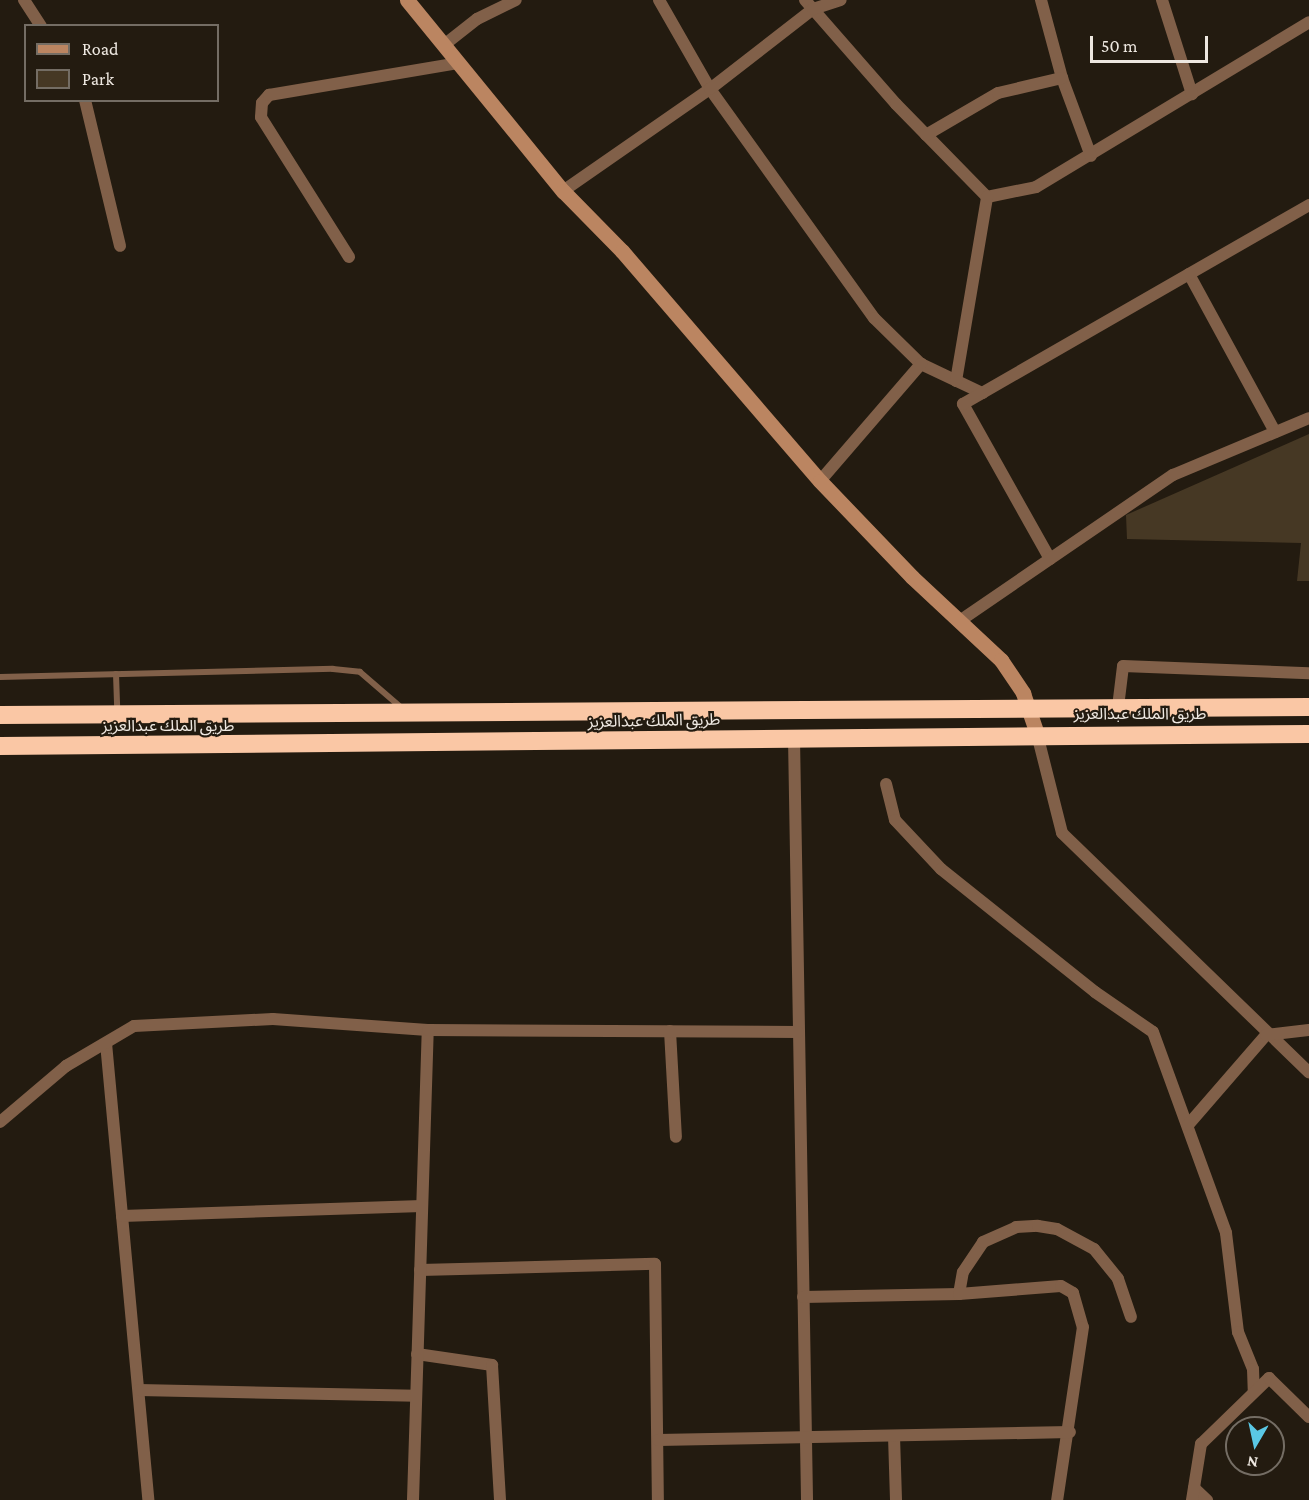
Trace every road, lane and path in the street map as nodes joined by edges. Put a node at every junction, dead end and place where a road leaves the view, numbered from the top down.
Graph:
1 (24, 0) edge
2 (407, 0) edge
3 (516, 0) edge
4 (659, 0) edge
5 (841, 0) edge
6 (1041, 0) edge
7 (1162, 0) edge
8 (809, 4) edge
9 (1309, 22) edge
10 (40, 24) edge
11 (444, 45) junction
12 (459, 63) junction
13 (1062, 78) junction
14 (710, 89) junction
15 (1192, 94) junction
16 (85, 102) edge
17 (926, 135) junction
18 (1091, 156) junction
19 (563, 191) junction
20 (987, 196) junction
21 (1309, 205) edge
22 (120, 246) dead end
23 (349, 257) dead end
24 (1189, 274) junction
25 (921, 364) junction
26 (956, 381) junction
27 (982, 393) junction
28 (1309, 418) edge
29 (1275, 432) junction
30 (820, 481) junction
31 (1050, 559) junction
32 (961, 620) junction
33 (1309, 673) edge
34 (116, 674) junction
35 (0, 676) edge
36 (1118, 707) junction
37 (1309, 707) edge
38 (1028, 708) junction
39 (408, 714) junction
40 (0, 715) edge
41 (117, 715) junction
42 (1036, 734) junction
43 (1309, 734) edge
44 (794, 738) junction
45 (0, 746) edge
46 (886, 784) dead end
47 (428, 1030) junction
48 (1309, 1030) edge
49 (670, 1031) junction
50 (798, 1032) junction
51 (1266, 1035) junction
52 (106, 1043) junction
53 (1309, 1072) edge
54 (0, 1122) edge
55 (1188, 1125) junction
56 (676, 1137) dead end
57 (422, 1206) junction
58 (122, 1216) junction
59 (420, 1270) junction
60 (958, 1294) junction
61 (803, 1297) junction
62 (1131, 1317) dead end
63 (417, 1354) junction
64 (139, 1390) junction
65 (1254, 1392) junction
66 (416, 1396) junction
67 (1309, 1417) edge
68 (1070, 1432) junction
69 (894, 1436) junction
70 (806, 1438) junction
71 (658, 1440) junction
72 (1193, 1494) edge
73 (148, 1500) edge
74 (413, 1500) edge
75 (500, 1500) edge
76 (658, 1500) edge
77 (807, 1500) edge
78 (896, 1500) edge
79 (1056, 1500) edge
80 (1207, 1500) edge

1 - 10 street
2 - 11 street
3 - 11 street
4 - 14 street
5 - 8 street
6 - 13 street
7 - 15 street
8 - 14 street
8 - 17 street
9 - 15 street
11 - 12 street
12 - 19 street
12 - 23 street
13 - 17 street
13 - 18 street
14 - 19 street
14 - 25 street
15 - 18 street
16 - 22 street
17 - 20 street
18 - 20 street
19 - 30 street
20 - 26 street
21 - 24 street
24 - 27 street
24 - 29 street
25 - 26 street
25 - 30 street
26 - 27 street
27 - 31 street
28 - 29 street
29 - 31 street
30 - 32 street
31 - 32 street
32 - 38 street
33 - 36 street
34 - 35 lane
34 - 39 lane
34 - 41 lane
36 - 37 highway, طريق الملك عبدالعزيز
36 - 38 highway, طريق الملك عبدالعزيز
38 - 39 highway, طريق الملك عبدالعزيز
38 - 42 street
39 - 41 highway, طريق الملك عبدالعزيز
40 - 41 highway, طريق الملك عبدالعزيز
42 - 43 highway, طريق الملك عبدالعزيز
42 - 44 highway, طريق الملك عبدالعزيز
42 - 51 street
44 - 45 highway, طريق الملك عبدالعزيز
44 - 50 street
46 - 55 street
47 - 49 street
47 - 52 street
47 - 57 street
48 - 51 street
49 - 50 street
49 - 56 street
50 - 61 street
51 - 53 street
51 - 55 street
52 - 54 street
52 - 58 street
55 - 65 street
57 - 58 street
57 - 59 street
58 - 64 street
59 - 63 street
59 - 71 street
60 - 61 street
60 - 62 street
60 - 68 street
61 - 70 street
63 - 66 street
63 - 75 street
64 - 66 street
64 - 73 street
65 - 67 street
65 - 72 street
66 - 74 street
68 - 69 street
68 - 79 street
69 - 70 street
69 - 78 street
70 - 71 street
70 - 77 street
71 - 76 street
72 - 80 street

